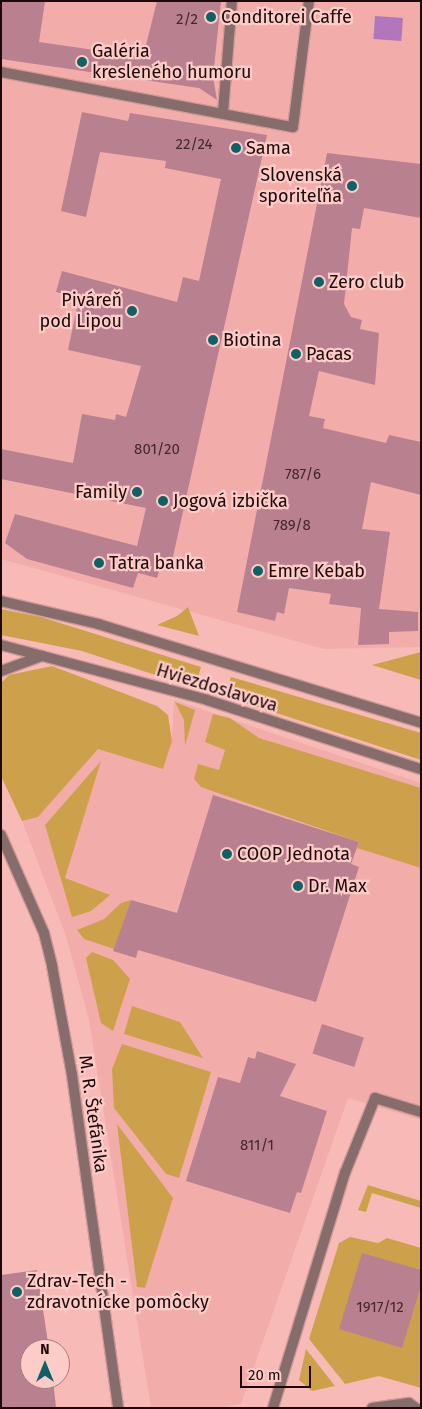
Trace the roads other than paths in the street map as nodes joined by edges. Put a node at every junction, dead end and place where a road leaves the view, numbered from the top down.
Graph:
1 (232, 1) edge
2 (309, 1) edge
3 (1, 72) edge
4 (223, 112) junction
5 (1, 601) edge
6 (1, 646) edge
7 (48, 655) junction
8 (1, 671) edge
9 (421, 723) edge
10 (421, 769) edge
11 (1, 835) edge
12 (421, 1112) edge
13 (412, 1406) edge
14 (118, 1408) edge
15 (273, 1408) edge
16 (372, 1408) edge

1 - 4 street
2 - 4 street
3 - 4 street
5 - 9 street, Hviezdoslavova
6 - 7 street, Hviezdoslavova
7 - 8 street
7 - 10 street, Hviezdoslavova
11 - 14 street, M. R. Štefánika
12 - 15 street
13 - 16 street

